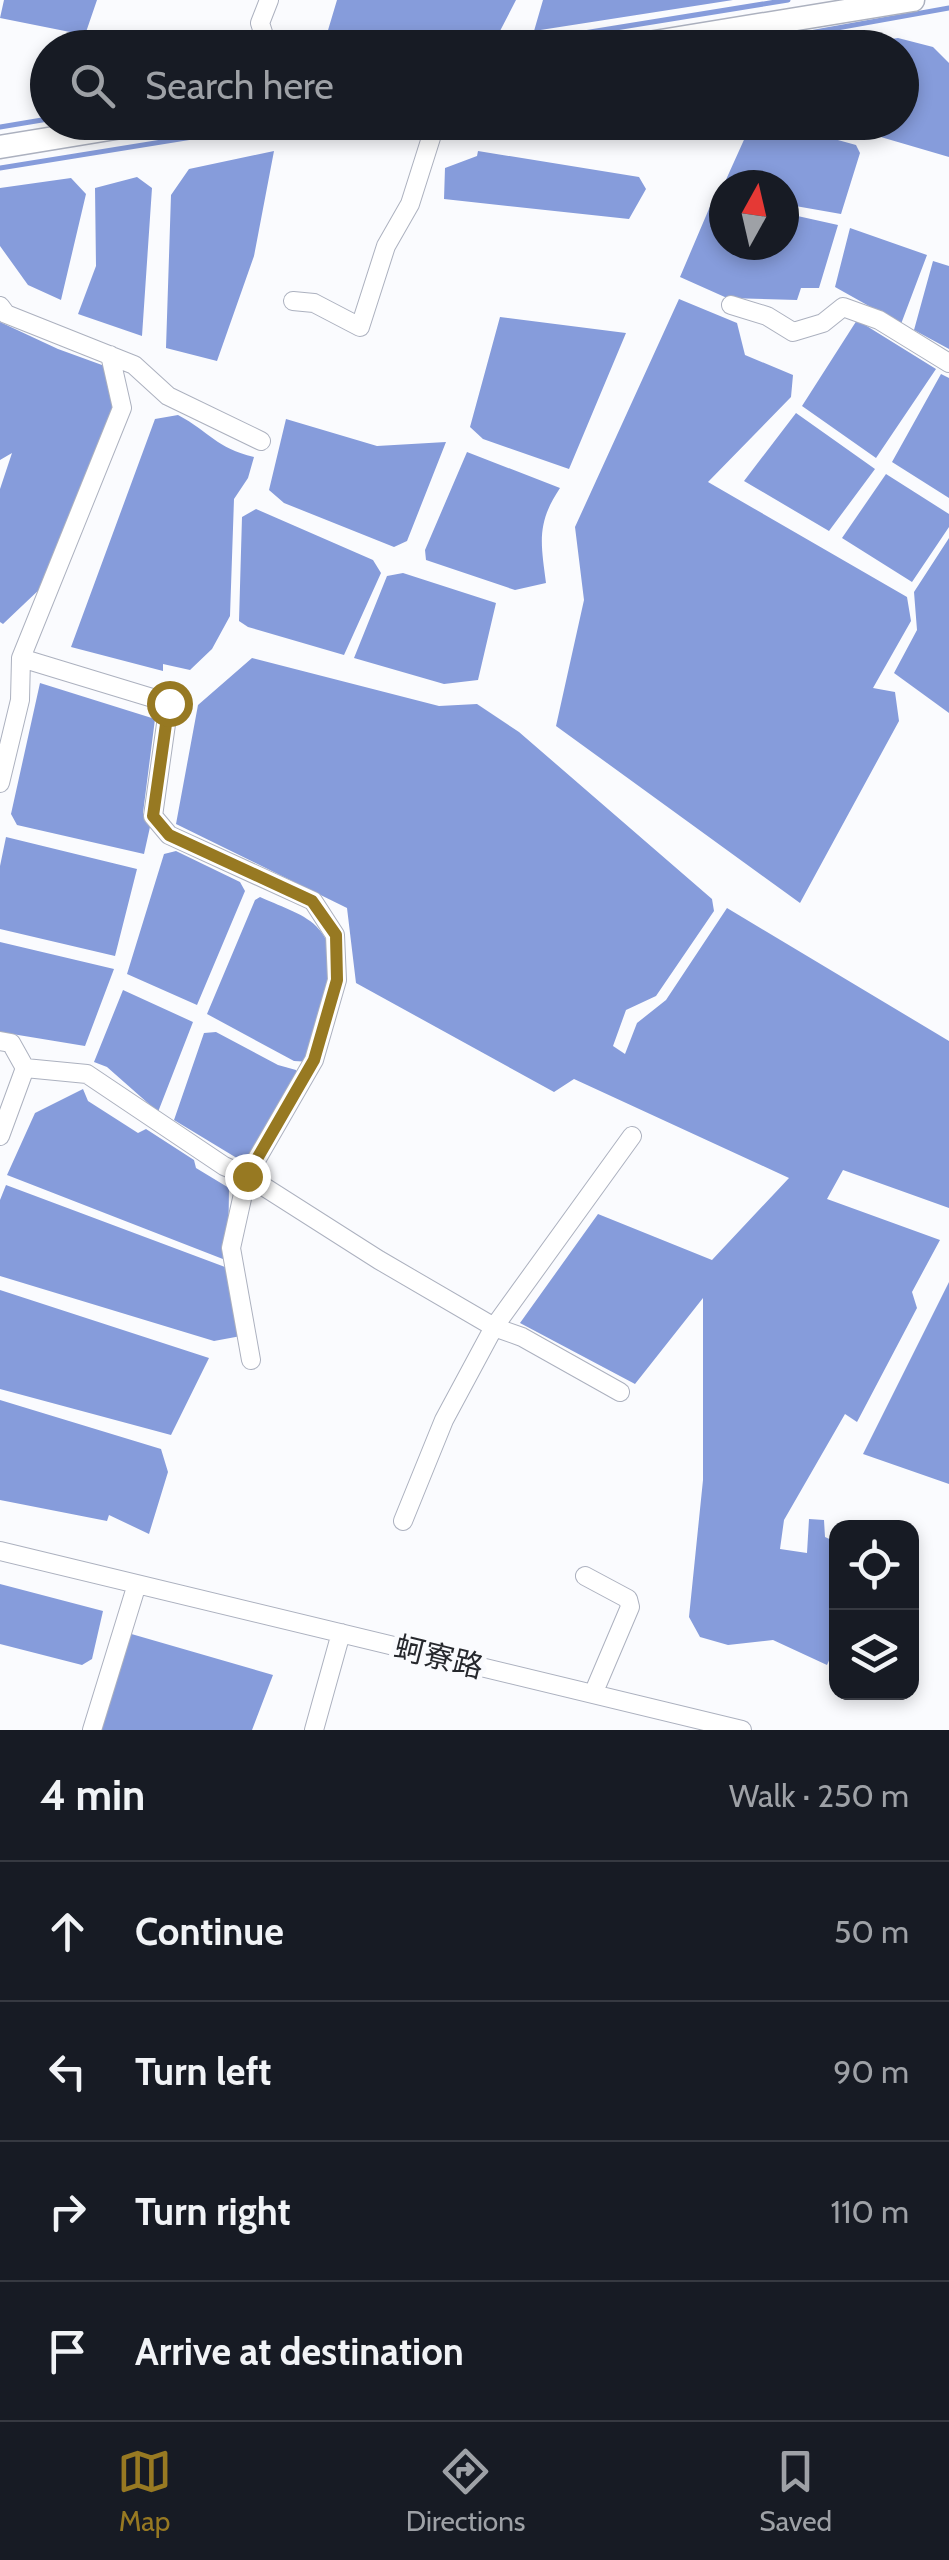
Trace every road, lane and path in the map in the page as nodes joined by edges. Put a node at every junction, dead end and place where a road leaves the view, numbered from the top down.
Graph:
1 (269, 0) edge
2 (913, 0) edge
3 (262, 30) edge
4 (729, 30) edge
5 (43, 140) edge
6 (430, 140) edge
7 (0, 147) edge
8 (294, 300) dead end
9 (731, 305) dead end
10 (0, 306) edge
11 (110, 355) junction
12 (949, 363) edge
13 (261, 441) dead end
14 (21, 658) junction
15 (0, 782) edge
16 (0, 1041) edge
17 (26, 1068) junction
18 (0, 1136) edge
19 (632, 1136) dead end
20 (247, 1176) junction
21 (494, 1327) junction
22 (251, 1360) dead end
23 (620, 1392) dead end
24 (403, 1521) dead end
25 (0, 1551) edge
26 (584, 1576) dead end
27 (137, 1584) junction
28 (340, 1633) junction
29 (593, 1694) junction
30 (92, 1730) edge
31 (314, 1730) edge
32 (742, 1730) edge

1 - 3 street
2 - 4 main road
5 - 7 main road
6 - 8 street
9 - 12 street
10 - 11 street
11 - 13 street
11 - 14 street
14 - 15 street
14 - 20 street
16 - 17 street
17 - 18 street
17 - 20 street
19 - 21 street
20 - 21 street
20 - 22 street
21 - 23 street
21 - 24 street
25 - 27 street, 蚵寮路
26 - 29 street
27 - 28 street, 蚵寮路
27 - 30 street
28 - 29 street, 蚵寮路
28 - 31 street
29 - 32 street, 蚵寮路

